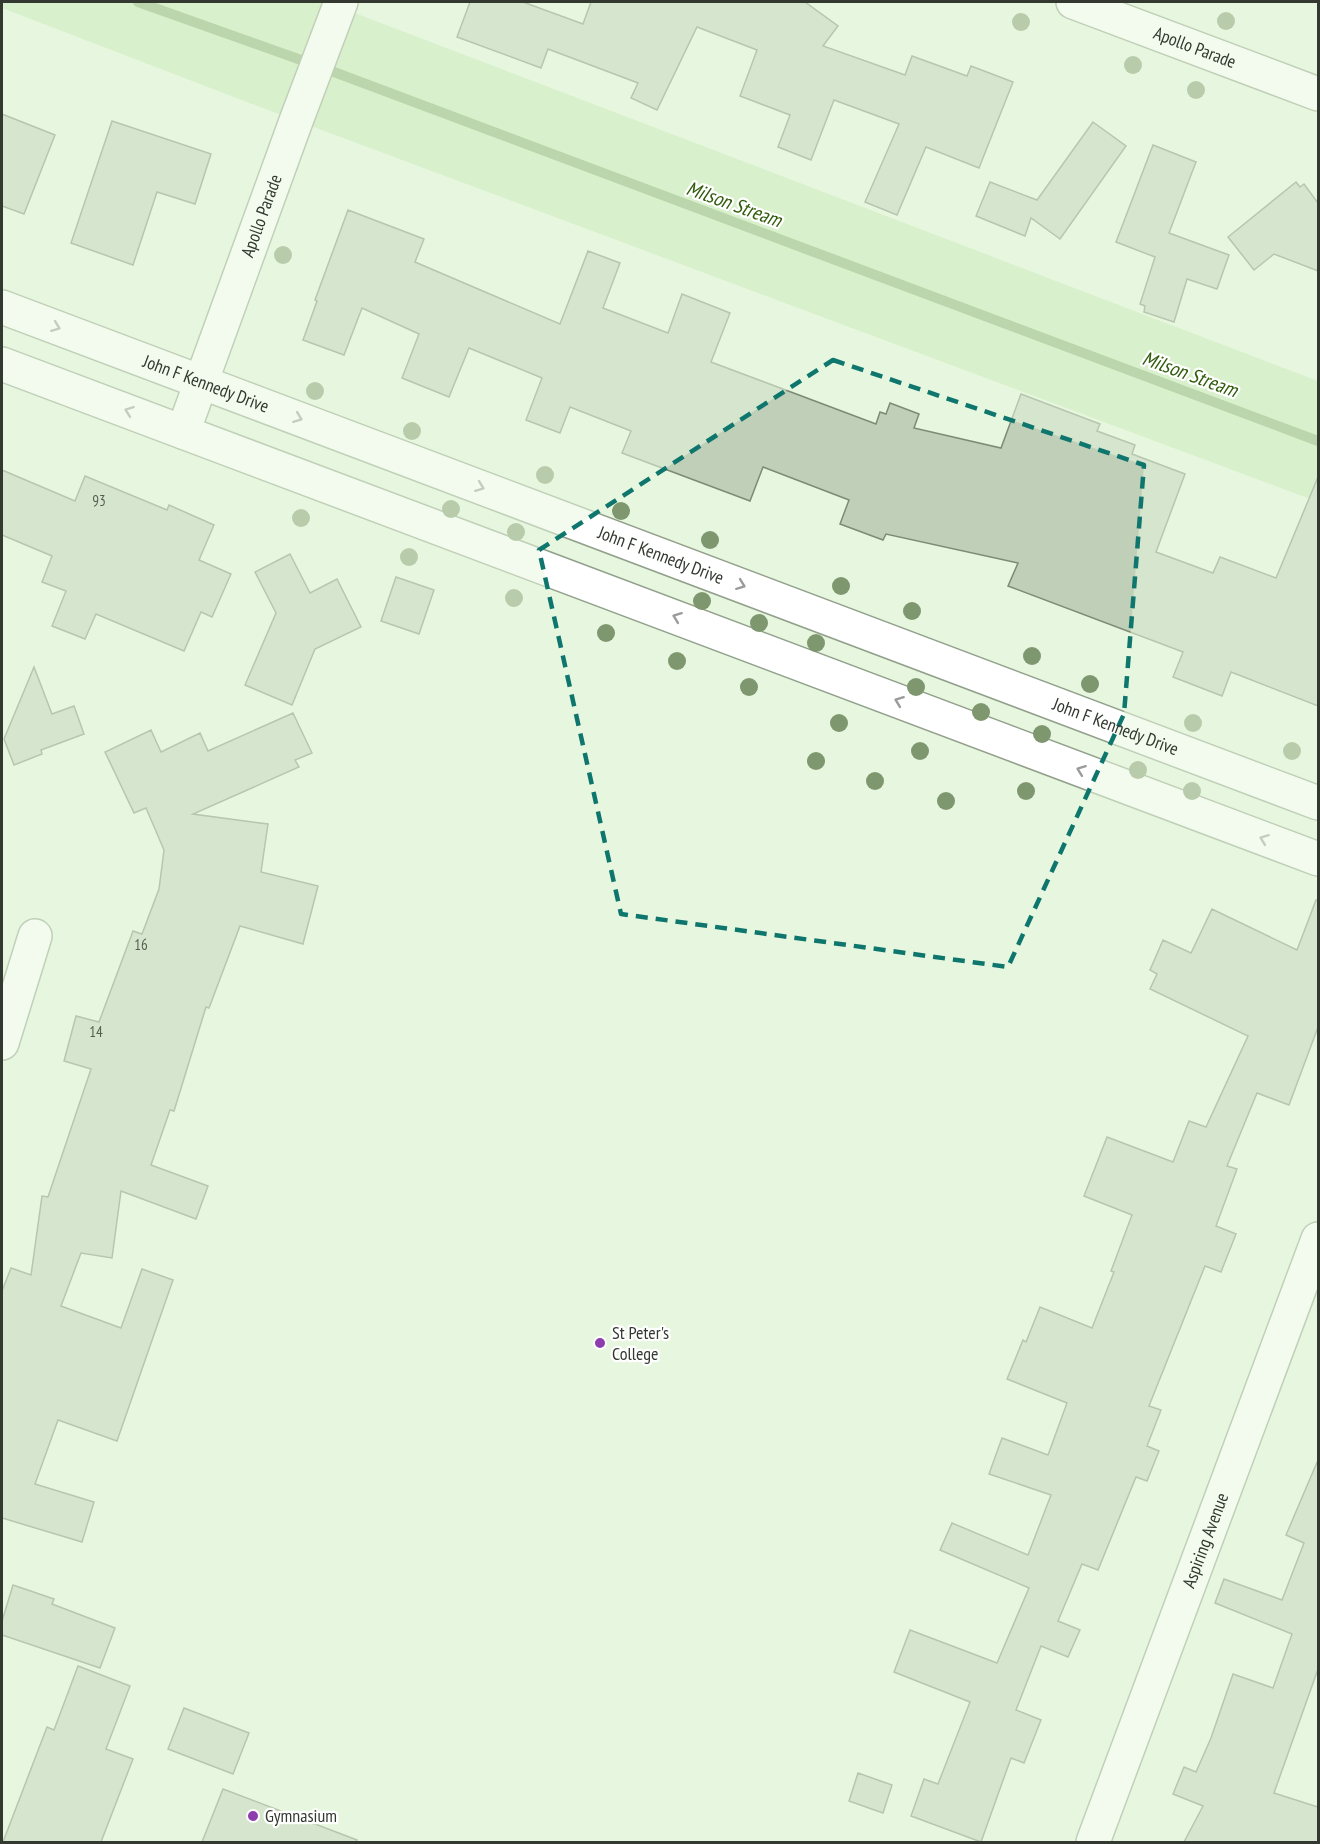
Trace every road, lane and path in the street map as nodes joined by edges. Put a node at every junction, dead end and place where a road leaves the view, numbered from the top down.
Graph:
1 (341, 2) edge
2 (1073, 2) edge
3 (1318, 94) edge
4 (2, 307) edge
5 (2, 364) edge
6 (202, 382) junction
7 (183, 432) junction
8 (1318, 803) edge
9 (1318, 859) edge
10 (34, 936) dead end
11 (2, 1043) edge
12 (1318, 1239) edge
13 (1094, 1842) edge

1 - 6 main road, Apollo Parade
2 - 3 main road, Apollo Parade
4 -> 6 main road, John F Kennedy Drive
7 -> 5 main road
6 - 7 main road, Apollo Parade
6 -> 8 main road, John F Kennedy Drive
9 -> 7 main road
10 - 11 main road
12 - 13 main road, Aspiring Avenue

